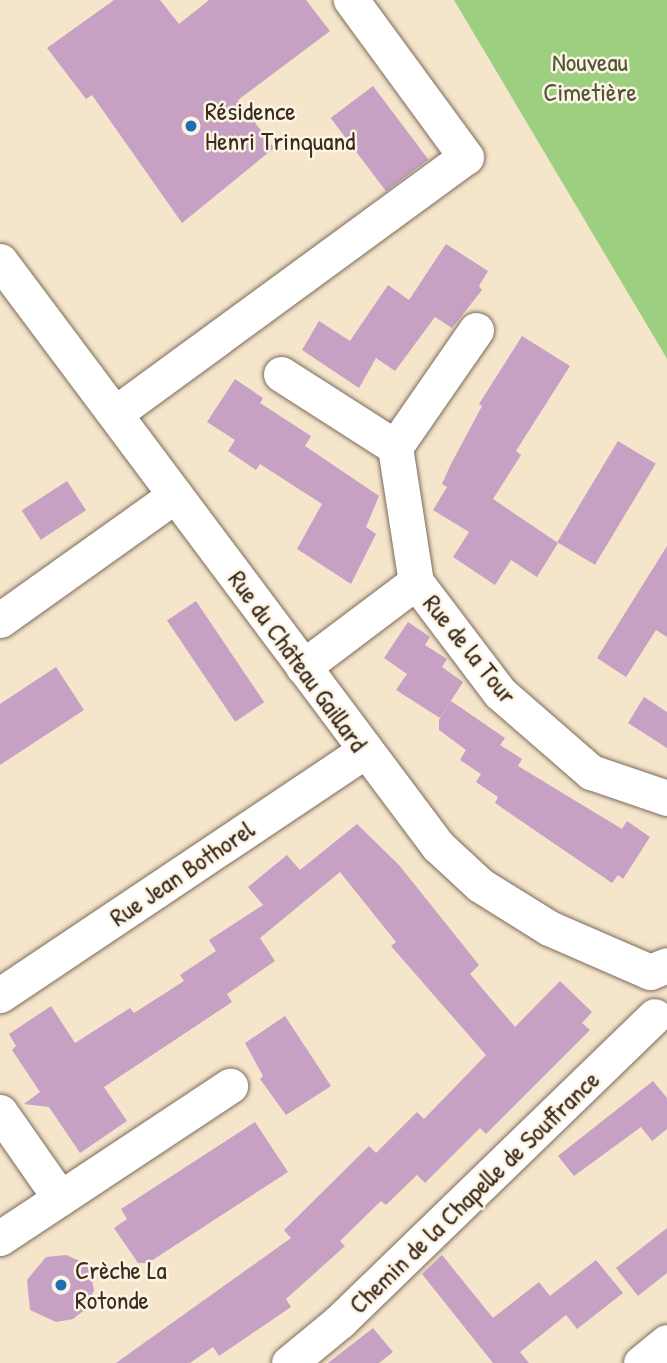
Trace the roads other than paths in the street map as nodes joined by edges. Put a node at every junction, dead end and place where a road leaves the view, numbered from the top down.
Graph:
1 (351, 0) edge
2 (0, 261) edge
3 (477, 330) dead end
4 (281, 374) dead end
5 (117, 412) junction
6 (395, 447) junction
7 (175, 495) junction
8 (416, 582) junction
9 (4, 611) edge
10 (303, 667) junction
11 (364, 751) junction
12 (667, 798) edge
13 (658, 968) edge
14 (0, 995) edge
15 (661, 1024) edge
16 (230, 1086) dead end
17 (0, 1112) edge
18 (60, 1198) junction
19 (0, 1238) edge
20 (667, 1342) edge
21 (289, 1363) edge
22 (641, 1363) edge

1 - 5 street
2 - 5 street, Rue du Château Gaillard
3 - 6 street
4 - 6 street
5 - 7 street, Rue du Château Gaillard
6 - 8 street, Rue de la Tour
7 - 9 street
7 - 10 street, Rue du Château Gaillard
8 - 10 street, Rue de la Tour
8 - 12 street, Rue de la Tour
10 - 11 street, Rue du Château Gaillard
11 - 13 street, Rue du Château Gaillard
11 - 14 street, Rue Jean Bothorel
13 - 15 street
15 - 21 street, Chemin de la Chapelle de Souffrance
16 - 18 street
17 - 18 street
18 - 19 street
20 - 22 street

